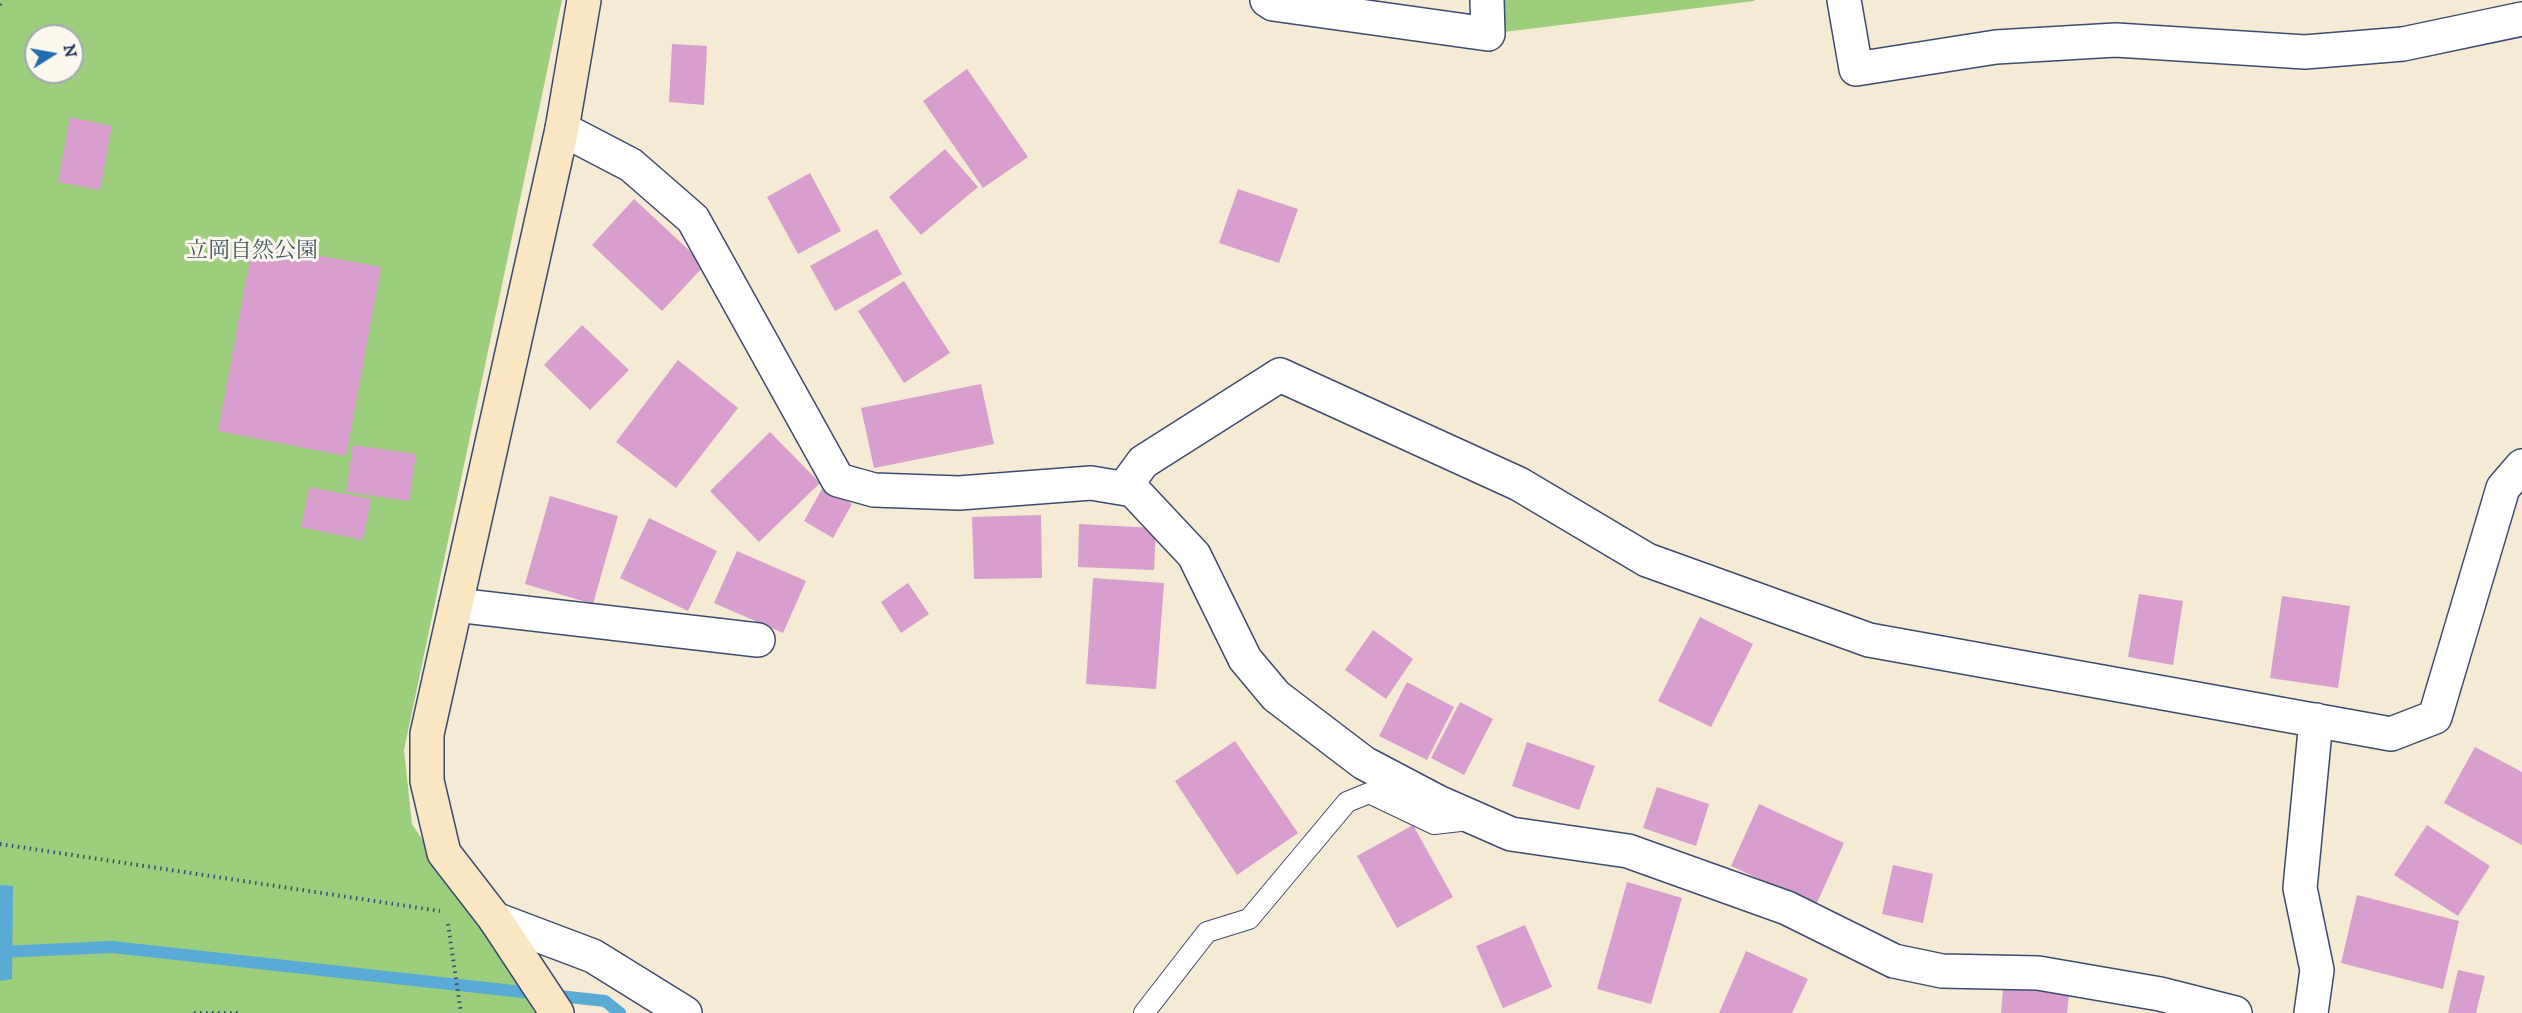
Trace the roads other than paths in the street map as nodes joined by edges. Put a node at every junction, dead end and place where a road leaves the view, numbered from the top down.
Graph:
1 (584, 0) edge
2 (1267, 0) edge
3 (1488, 0) edge
4 (1844, 0) edge
5 (2522, 19) edge
6 (562, 129) junction
7 (2522, 466) edge
8 (1124, 488) junction
9 (456, 605) junction
10 (758, 640) dead end
11 (2316, 720) junction
12 (1477, 819) junction
13 (495, 919) junction
14 (557, 1013) edge
15 (685, 1013) edge
16 (1144, 1013) edge
17 (2235, 1013) edge
18 (2311, 1013) edge

1 - 6 street
2 - 3 street
4 - 5 street
6 - 8 street
6 - 9 street
7 - 11 street
8 - 11 street
8 - 12 street
9 - 10 street
9 - 13 street
11 - 18 street
12 - 16 lane
12 - 17 street
13 - 14 street
13 - 15 street

